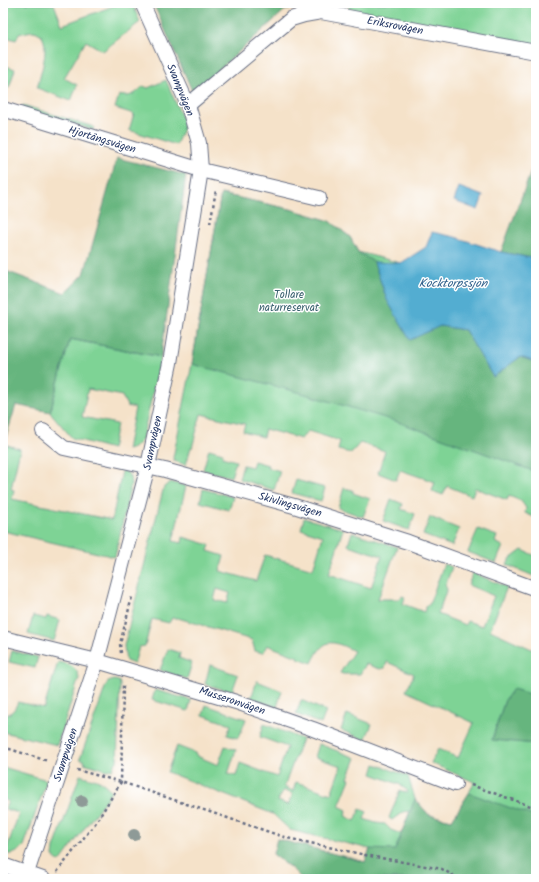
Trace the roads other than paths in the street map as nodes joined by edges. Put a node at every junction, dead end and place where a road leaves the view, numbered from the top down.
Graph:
1 (142, 3) edge
2 (536, 52) edge
3 (188, 105) junction
4 (3, 110) edge
5 (200, 170) junction
6 (319, 198) dead end
7 (43, 431) dead end
8 (148, 466) junction
9 (536, 589) edge
10 (3, 638) edge
11 (97, 661) junction
12 (454, 784) road end
13 (3, 865) edge
14 (26, 876) edge
15 (48, 877) edge

1 - 3 street, Svampvägen
2 - 3 street, Eriksrovägen
3 - 5 street, Svampvägen
4 - 5 street, Hjortängsvägen
5 - 6 street, Hjortängsvägen
5 - 8 street, Svampvägen
7 - 8 street, Skivlingsvägen
8 - 9 street, Skivlingsvägen
8 - 11 street, Svampvägen
10 - 11 street, Musseronvägen
11 - 12 street, Musseronvägen
11 - 14 street, Svampvägen
13 - 14 street
14 - 15 street

